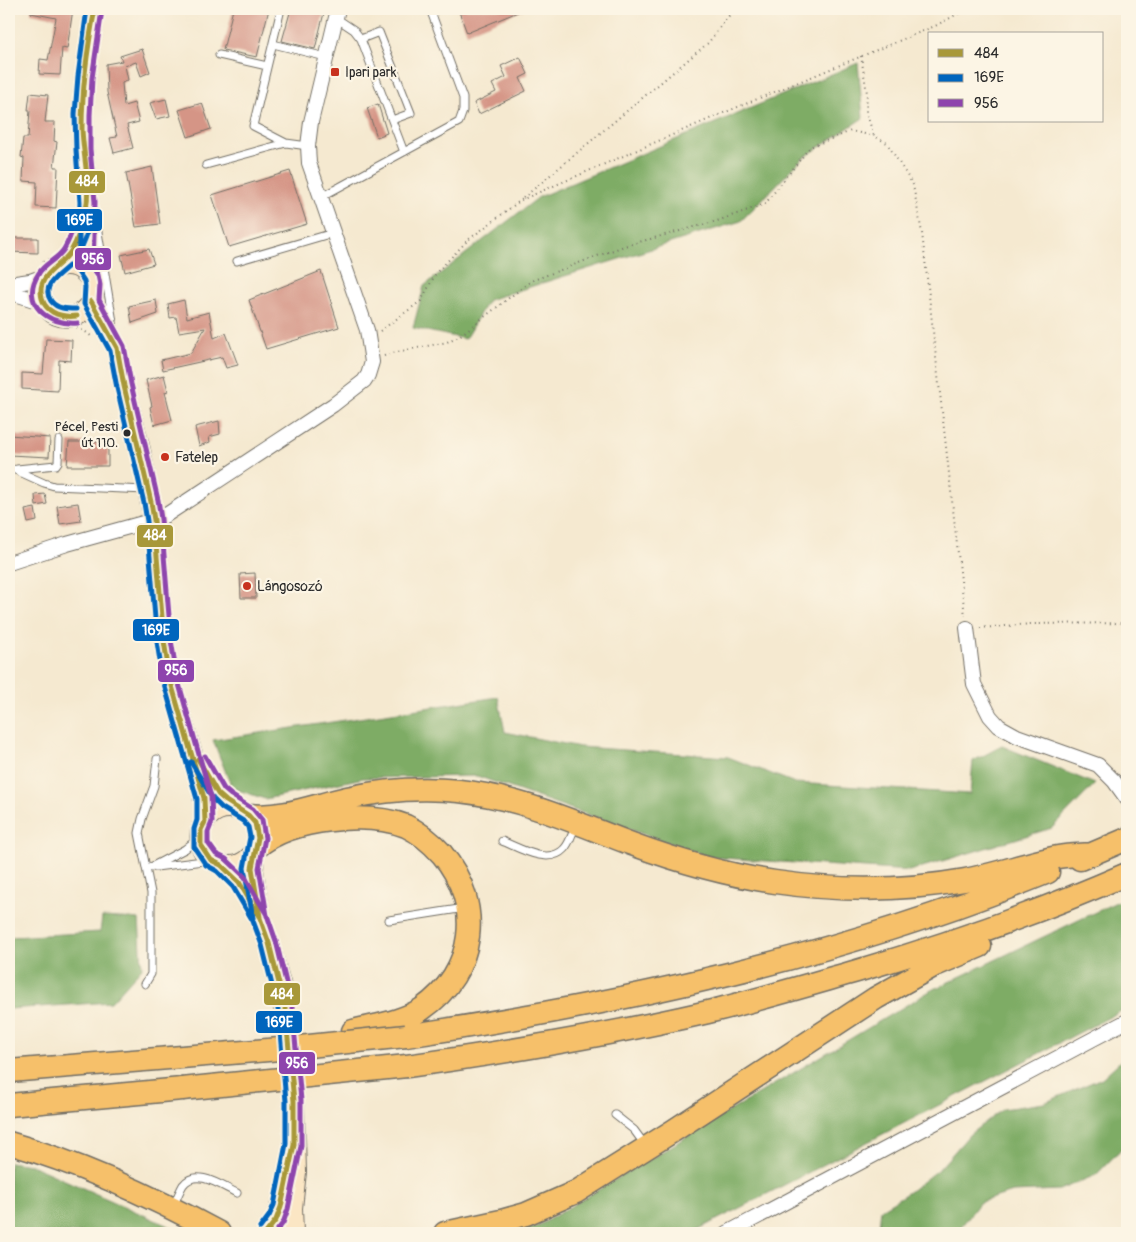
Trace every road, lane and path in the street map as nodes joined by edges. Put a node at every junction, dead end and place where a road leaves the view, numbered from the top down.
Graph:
1 (95, 9) edge
2 (281, 9) edge
3 (430, 9) edge
4 (734, 9) edge
5 (967, 9) edge
6 (337, 14) edge
7 (361, 39) junction
8 (273, 44) junction
9 (219, 56) dead end
10 (861, 56) junction
11 (326, 57) junction
12 (267, 66) junction
13 (392, 120) junction
14 (874, 136) junction
15 (286, 143) junction
16 (308, 146) junction
17 (404, 152) junction
18 (206, 165) dead end
19 (321, 197) junction
20 (522, 200) junction
21 (88, 202) junction
22 (333, 233) junction
23 (73, 247) junction
24 (237, 261) dead end
25 (49, 269) junction
26 (85, 271) junction
27 (9, 284) edge
28 (9, 292) edge
29 (91, 301) junction
30 (45, 312) junction
31 (76, 316) junction
32 (369, 339) junction
33 (115, 352) junction
34 (372, 362) junction
35 (59, 440) dead end
36 (11, 469) edge
37 (148, 490) junction
38 (154, 520) junction
39 (9, 564) edge
40 (1127, 623) edge
41 (967, 628) junction
42 (189, 742) junction
43 (156, 759) dead end
44 (1127, 799) edge
45 (242, 812) junction
46 (577, 822) junction
47 (202, 829) junction
48 (1127, 839) edge
49 (502, 841) dead end
50 (255, 850) junction
51 (1092, 854) junction
52 (216, 862) junction
53 (150, 868) junction
54 (1127, 874) edge
55 (468, 907) junction
56 (260, 918) junction
57 (1015, 918) junction
58 (389, 920) dead end
59 (145, 984) dead end
60 (1127, 1021) edge
61 (280, 1049) junction
62 (9, 1071) edge
63 (9, 1104) edge
64 (615, 1115) dead end
65 (9, 1143) edge
66 (294, 1145) junction
67 (647, 1148) junction
68 (237, 1193) dead end
69 (172, 1210) junction
70 (219, 1233) edge
71 (267, 1233) edge
72 (288, 1233) edge
73 (293, 1233) edge
74 (445, 1233) edge
75 (727, 1233) edge

1 - 21 main road
2 - 8 lane
3 - 17 lane
4 - 20 path
5 - 10 path
6 - 7 lane
6 - 11 street
7 - 13 lane
7 - 13 lane
8 - 11 lane
8 - 12 lane
9 - 12 lane
10 - 14 path
10 - 20 path
11 - 16 street
12 - 15 lane
13 - 17 lane
14 - 34 path
14 - 41 path
15 - 16 lane
15 - 18 lane
16 - 19 street
17 - 19 lane
19 - 22 street
20 - 32 path
21 - 23 main road
21 - 26 main road
21 - 33 lane
22 - 24 lane
22 - 32 street
23 - 25 main road
23 - 25 path
25 - 26 main road
25 - 27 street
25 - 30 main road
26 - 29 main road
28 - 30 street
29 - 31 main road
29 - 33 main road
30 - 31 main road
30 - 33 path
31 - 33 main road
32 - 34 street
33 - 37 main road
34 - 38 street
35 - 36 lane
36 - 37 lane
37 - 38 main road
38 - 39 street
38 - 42 main road
40 - 41 path
41 - 44 street
42 - 45 main road
42 - 47 main road
43 - 53 lane
45 - 46 highway
45 - 47 main road
45 - 50 main road
46 - 49 lane
46 - 51 highway
47 - 52 main road
47 - 53 lane
48 - 51 highway
50 - 52 main road
50 - 55 highway
50 - 56 main road
51 - 61 highway, bridge
52 - 53 lane
52 - 56 main road
53 - 59 lane
54 - 57 highway
55 - 58 lane
55 - 61 highway, bridge
56 - 66 main road
57 - 63 highway, bridge
57 - 67 highway
60 - 75 street
61 - 62 highway
64 - 67 lane
65 - 69 highway
66 - 71 main road
66 - 73 main road
67 - 74 highway
68 - 69 lane
69 - 70 highway
71 - 72 main road

